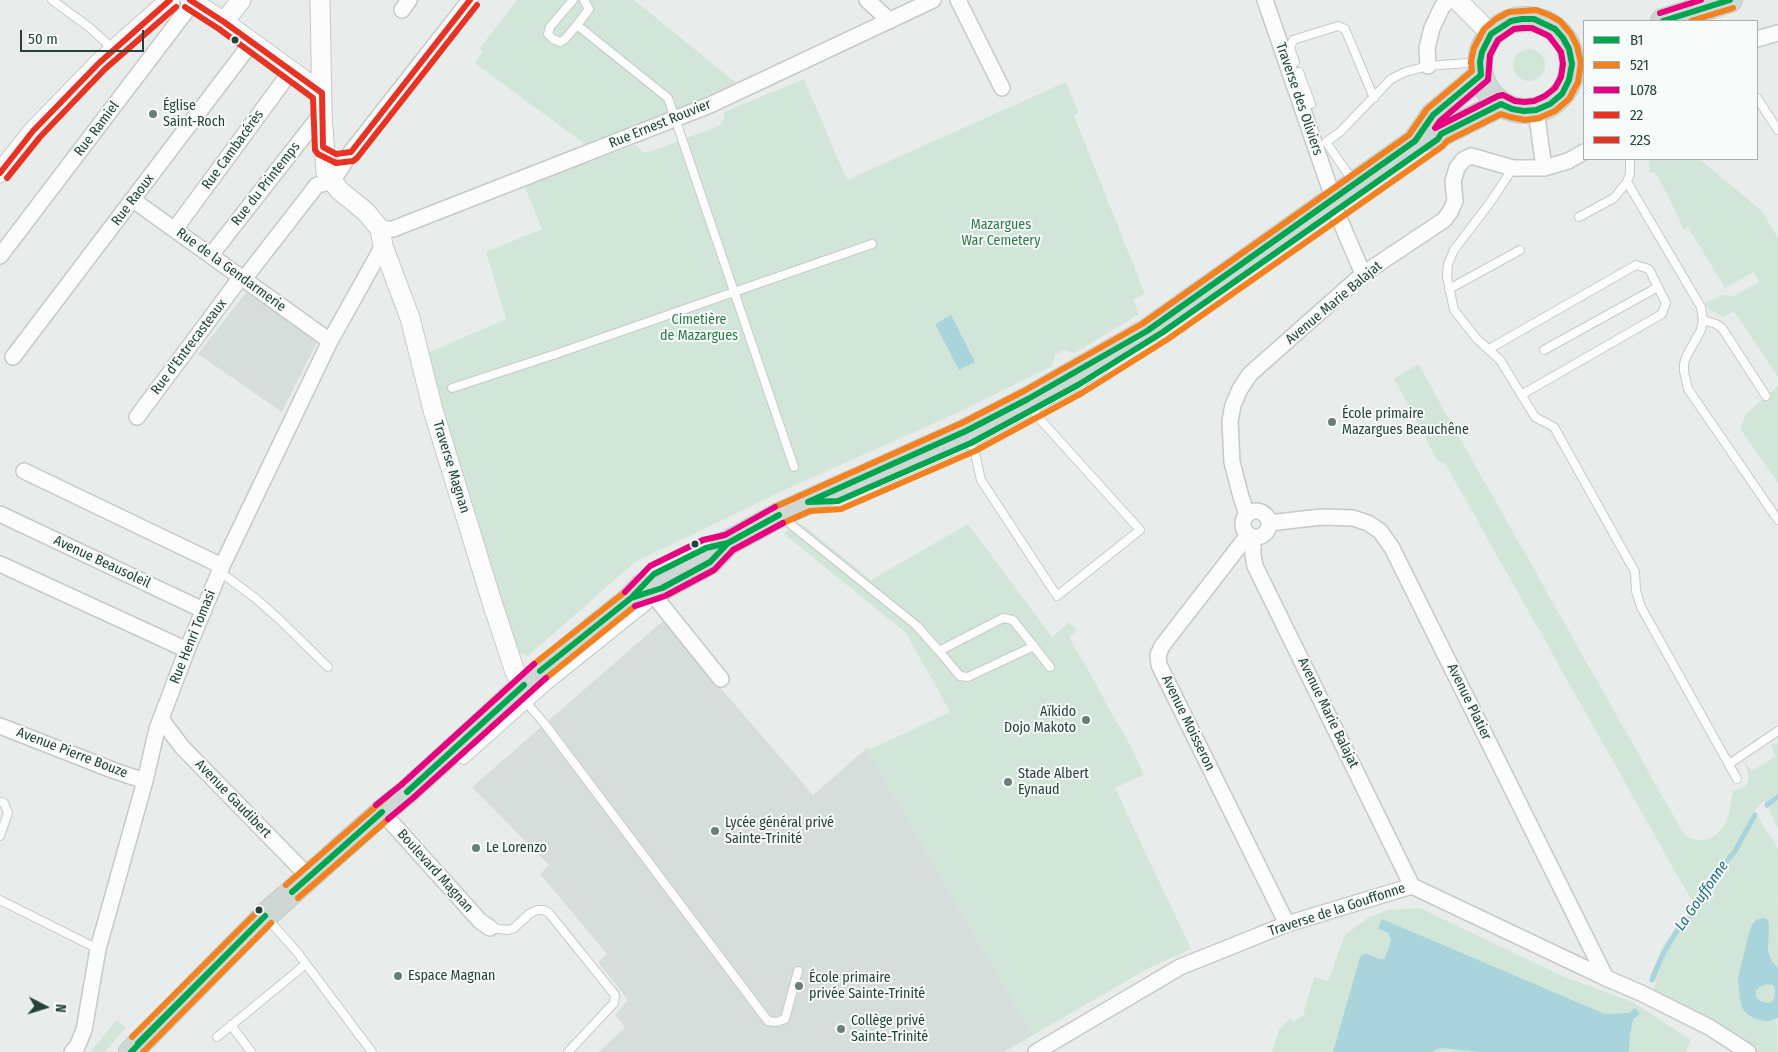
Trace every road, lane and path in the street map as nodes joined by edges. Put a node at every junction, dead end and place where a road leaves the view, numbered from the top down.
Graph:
1 (52, 0) edge
2 (170, 0) edge
3 (241, 0) edge
4 (320, 0) edge
5 (470, 0) edge
6 (572, 0) edge
7 (584, 0) edge
8 (867, 0) edge
9 (933, 0) edge
10 (958, 0) edge
11 (1265, 0) edge
12 (1448, 0) edge
13 (1457, 0) edge
14 (192, 1) edge
15 (1719, 9) edge
16 (1668, 20) edge
17 (890, 21) junction
18 (224, 22) junction
19 (577, 25) junction
20 (1778, 33) edge
21 (1491, 34) junction
22 (1758, 39) edge
23 (252, 42) junction
24 (1577, 47) edge
25 (114, 50) junction
26 (1296, 62) dead end
27 (1428, 66) junction
28 (1480, 68) junction
29 (292, 71) junction
30 (1299, 72) dead end
31 (1002, 88) dead end
32 (322, 92) junction
33 (1374, 98) junction
34 (1758, 100) edge
35 (1311, 104) dead end
36 (1501, 104) junction
37 (1536, 110) junction
38 (322, 114) junction
39 (675, 118) junction
40 (1778, 130) edge
41 (1441, 134) junction
42 (1415, 141) junction
43 (323, 147) junction
44 (351, 152) junction
45 (1583, 153) edge
46 (1630, 160) edge
47 (1513, 168) junction
48 (1544, 168) junction
49 (0, 173) edge
50 (332, 182) junction
51 (1627, 182) junction
52 (1354, 183) junction
53 (133, 200) junction
54 (1334, 205) junction
55 (1579, 217) dead end
56 (175, 229) junction
57 (381, 238) junction
58 (872, 244) dead end
59 (1520, 250) dead end
60 (211, 255) junction
61 (0, 256) edge
62 (1363, 274) junction
63 (243, 278) junction
64 (1658, 287) junction
65 (1449, 289) junction
66 (734, 291) junction
67 (1703, 320) junction
68 (330, 341) junction
69 (1489, 349) junction
70 (1544, 350) dead end
71 (13, 358) dead end
72 (452, 388) dead end
73 (1521, 395) junction
74 (1766, 396) dead end
75 (1031, 404) junction
76 (137, 417) dead end
77 (968, 437) junction
78 (794, 467) dead end
79 (24, 471) dead end
80 (0, 514) edge
81 (1247, 514) junction
82 (779, 515) junction
83 (1778, 520) edge
84 (1269, 522) junction
85 (1251, 536) junction
86 (0, 564) edge
87 (221, 569) junction
88 (641, 595) junction
89 (204, 610) junction
90 (1034, 646) junction
91 (187, 650) junction
92 (939, 651) junction
93 (328, 667) dead end
94 (1050, 667) dead end
95 (720, 679) dead end
96 (523, 693) junction
97 (161, 719) junction
98 (0, 726) edge
99 (1778, 731) edge
100 (1729, 764) junction
101 (1737, 780) dead end
102 (145, 781) junction
103 (0, 802) edge
104 (382, 812) junction
105 (0, 836) edge
106 (309, 876) junction
107 (1412, 886) junction
108 (0, 900) edge
109 (265, 916) junction
110 (1287, 924) junction
111 (490, 928) joint
112 (98, 948) junction
113 (306, 964) junction
114 (798, 971) dead end
115 (1606, 978) junction
116 (230, 1025) junction
117 (217, 1037) dead end
118 (138, 1050) edge
119 (72, 1052) edge
120 (251, 1052) edge
121 (372, 1052) edge
122 (568, 1052) edge
123 (1036, 1052) edge
124 (1748, 1052) edge

1 - 25 lane
2 - 25 street
3 - 18 street
4 - 32 street
5 - 44 street
6 - 19 lane
7 - 19 lane
8 - 17 street
9 - 17 street, Rue Ernest Rouvier
10 - 31 street
11 - 54 street, Traverse des Oliviers
12 - 27 street
13 - 21 street
14 - 18 street
14 - 61 street, Rue Ramiel
15 - 16 main road
17 - 39 street, Rue Ernest Rouvier
18 - 23 street
19 - 39 lane
20 - 22 street
21 - 24 main road
21 - 28 main road
23 - 29 street
23 - 53 street, Rue Raoux
24 - 37 main road
25 - 49 street
26 - 33 lane
27 - 28 lane
27 - 33 lane
28 - 36 main road
28 - 42 main road
29 - 32 street
29 - 56 street, Rue Cambacérès
30 - 35 lane
32 - 38 street
33 - 52 lane
34 - 40 lane
36 - 37 main road
36 - 41 main road
37 - 48 street
38 - 43 street
38 - 60 street, Rue du Printemps
39 - 57 street, Rue Ernest Rouvier
39 - 66 lane
41 - 42 main road
41 - 54 lane
42 - 52 main road
43 - 44 street
43 - 50 street
44 - 50 street
45 - 48 street, Avenue Marie Balajat
46 - 51 lane
47 - 48 street, Avenue Marie Balajat
47 - 62 street, Avenue Marie Balajat
47 - 65 lane
50 - 57 street, Traverse Magnan
50 - 63 street, Rue d'Entrecasteaux
51 - 55 lane
51 - 67 lane
52 - 54 main road
53 - 56 street, Rue de la Gendarmerie
53 - 71 street, Rue Raoux
54 - 62 street, Traverse des Oliviers
54 - 75 main road
56 - 60 street, Rue de la Gendarmerie
57 - 68 street, Rue Henri Tomasi
57 - 96 street, Traverse Magnan
58 - 66 lane
59 - 65 lane
60 - 63 street, Rue de la Gendarmerie
62 - 81 street, Avenue Marie Balajat
63 - 68 street, Rue de la Gendarmerie
63 - 76 street, Rue d'Entrecasteaux
64 - 69 lane
64 - 70 lane
64 - 73 lane
65 - 69 lane
66 - 72 lane
66 - 78 lane
67 - 74 lane
67 - 83 lane
68 - 87 street, Rue Henri Tomasi
69 - 73 lane
73 - 100 lane
75 - 77 main road
75 - 77 lane
77 - 82 main road
79 - 87 street
80 - 89 street, Avenue Beausoleil
81 - 84 street
81 - 85 street
82 - 88 main road
82 - 92 lane
84 - 85 street
84 - 115 street, Avenue Platier
85 - 107 street, Avenue Marie Balajat
85 - 110 street, Avenue Moisseron
86 - 91 street
87 - 89 street, Rue Henri Tomasi
87 - 93 lane
88 - 95 street
88 - 96 main road
89 - 91 street, Rue Henri Tomasi
90 - 92 lane
90 - 92 lane
90 - 94 lane
91 - 97 street, Rue Henri Tomasi
96 - 104 main road
96 - 114 lane
97 - 102 street, Rue Henri Tomasi
97 - 106 street, Avenue Gaudibert
98 - 102 street, Avenue Pierre Bouze
99 - 100 lane
100 - 101 lane
102 - 112 street, Rue Henri Tomasi
103 - 105 lane
104 - 106 main road
104 - 111 street, Boulevard Magnan
106 - 109 main road
107 - 110 street, Traverse de la Gouffonne
107 - 115 street, Traverse de la Gouffonne
108 - 112 lane
109 - 113 lane
109 - 118 main road
110 - 123 street, Traverse de la Gouffonne
111 - 122 lane
112 - 119 street, Rue Henri Tomasi
113 - 116 lane
113 - 121 lane
115 - 124 street, Traverse de la Gouffonne
116 - 117 lane
116 - 120 lane

